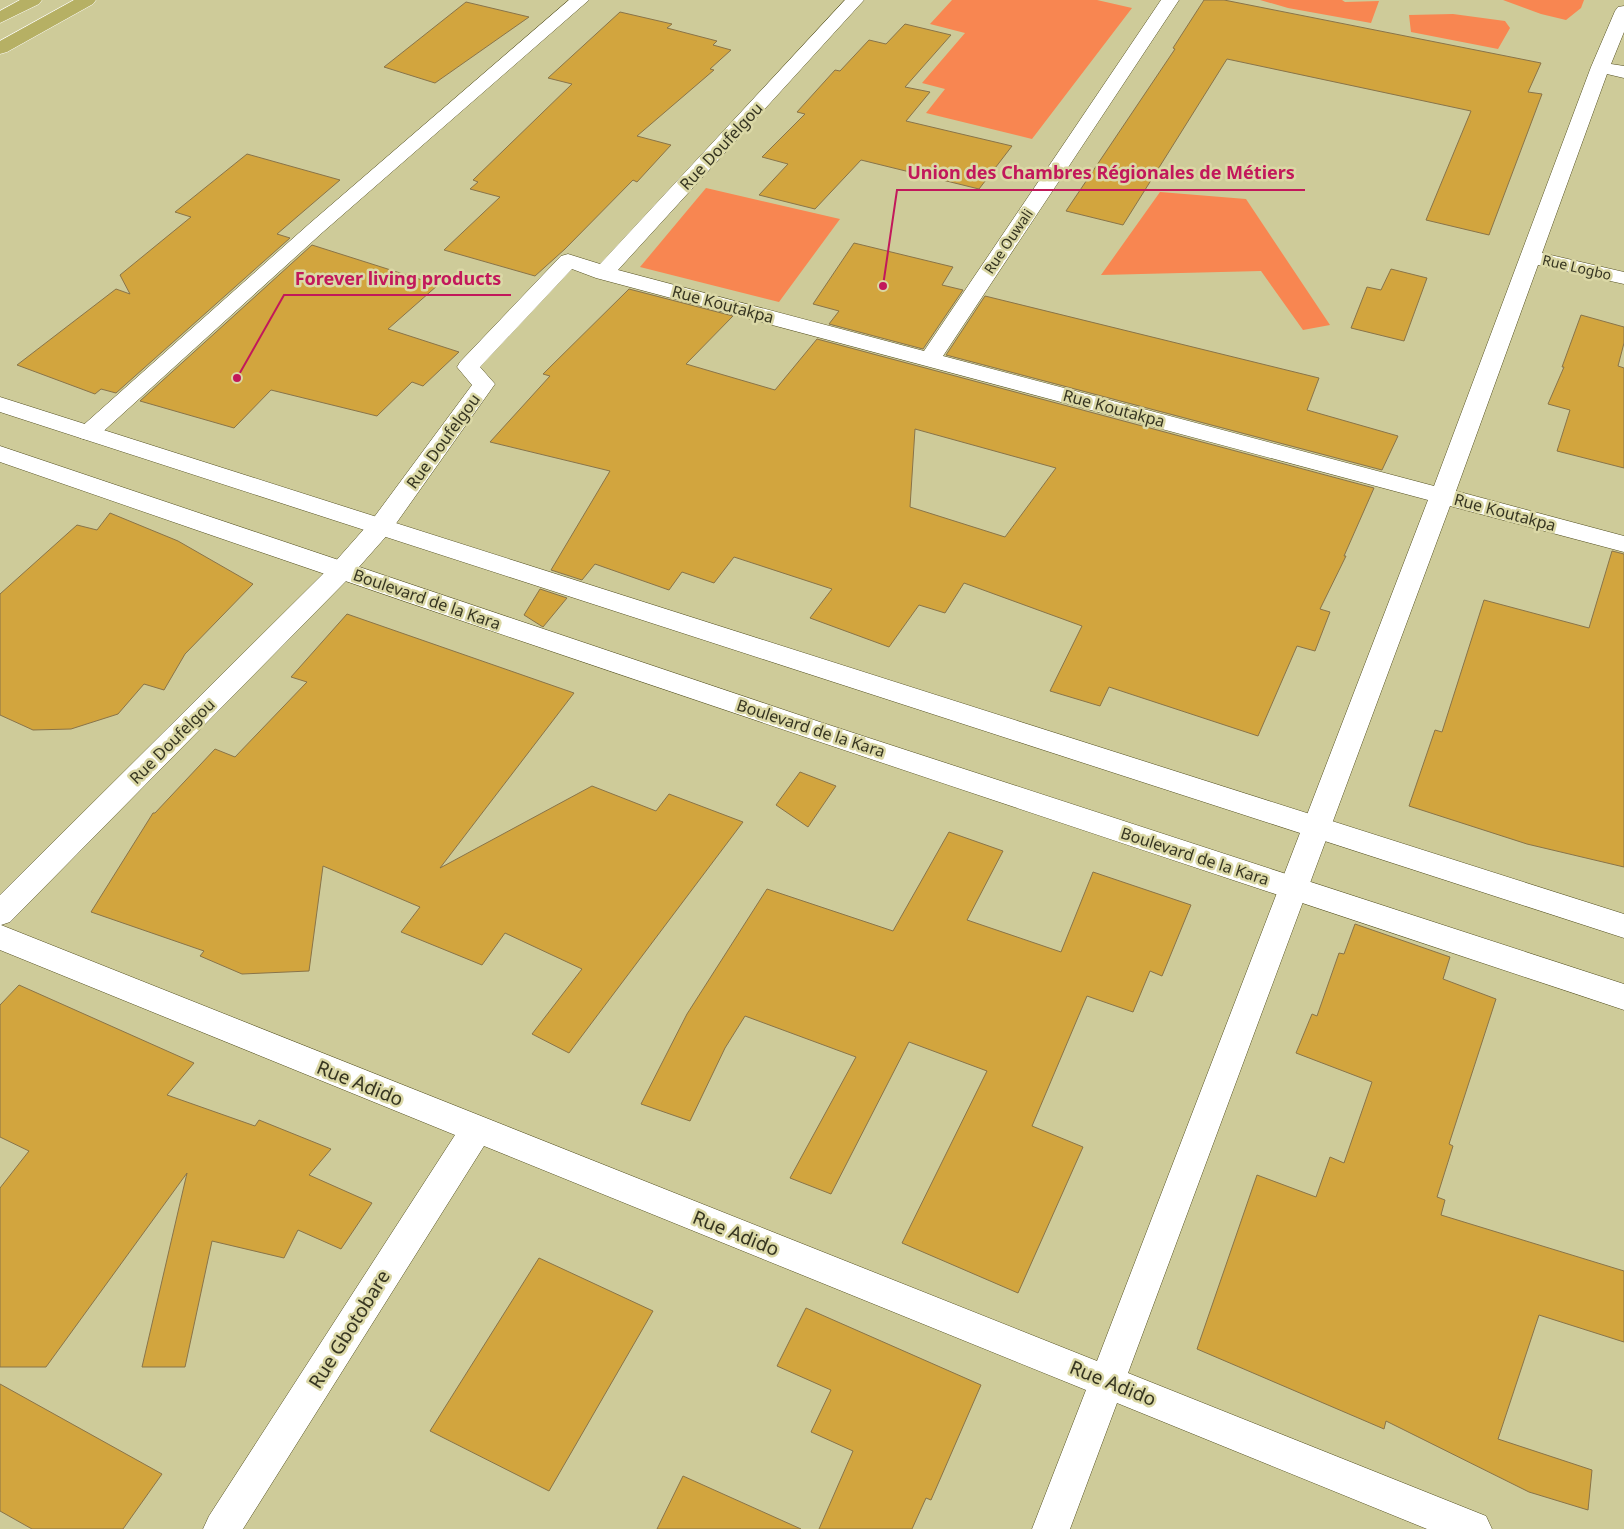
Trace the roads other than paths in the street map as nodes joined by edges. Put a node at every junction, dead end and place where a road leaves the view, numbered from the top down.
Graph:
1 (32, 0) edge
2 (87, 0) edge
3 (580, 0) edge
4 (856, 0) edge
5 (1170, 0) edge
6 (1624, 10) edge
7 (0, 18) edge
8 (0, 48) edge
9 (1600, 67) junction
10 (1624, 72) edge
11 (1530, 257) junction
12 (604, 273) junction
13 (1624, 278) edge
14 (930, 358) junction
15 (0, 404) edge
16 (88, 433) junction
17 (0, 454) edge
18 (1442, 496) junction
19 (381, 526) junction
20 (1624, 544) edge
21 (342, 570) junction
22 (1315, 828) junction
23 (1293, 888) junction
24 (0, 914) edge
25 (1624, 926) edge
26 (0, 937) edge
27 (1624, 996) edge
28 (476, 1130) junction
29 (1107, 1381) junction
30 (222, 1529) edge
31 (1051, 1529) edge
32 (1473, 1529) edge

1 - 7 highway
2 - 8 highway
3 - 16 street
4 - 12 street, Rue Doufelgou
5 - 14 street, Rue Ouwali
6 - 9 street
9 - 10 street
9 - 11 street
11 - 13 street, Rue Logbo
11 - 18 street
12 - 14 street, Rue Koutakpa
12 - 19 street, Rue Doufelgou
14 - 18 street, Rue Koutakpa
15 - 16 street
16 - 19 street
17 - 21 street, Boulevard de la Kara
18 - 20 street, Rue Koutakpa
18 - 22 street
19 - 21 street, Rue Doufelgou
19 - 22 street
21 - 23 street, Boulevard de la Kara
21 - 24 street, Rue Doufelgou
22 - 23 street
22 - 25 street
23 - 27 street, Boulevard de la Kara
23 - 29 street
26 - 28 street, Rue Adido
28 - 29 street, Rue Adido
28 - 30 street, Rue Gbotobare
29 - 31 street
29 - 32 street, Rue Adido

